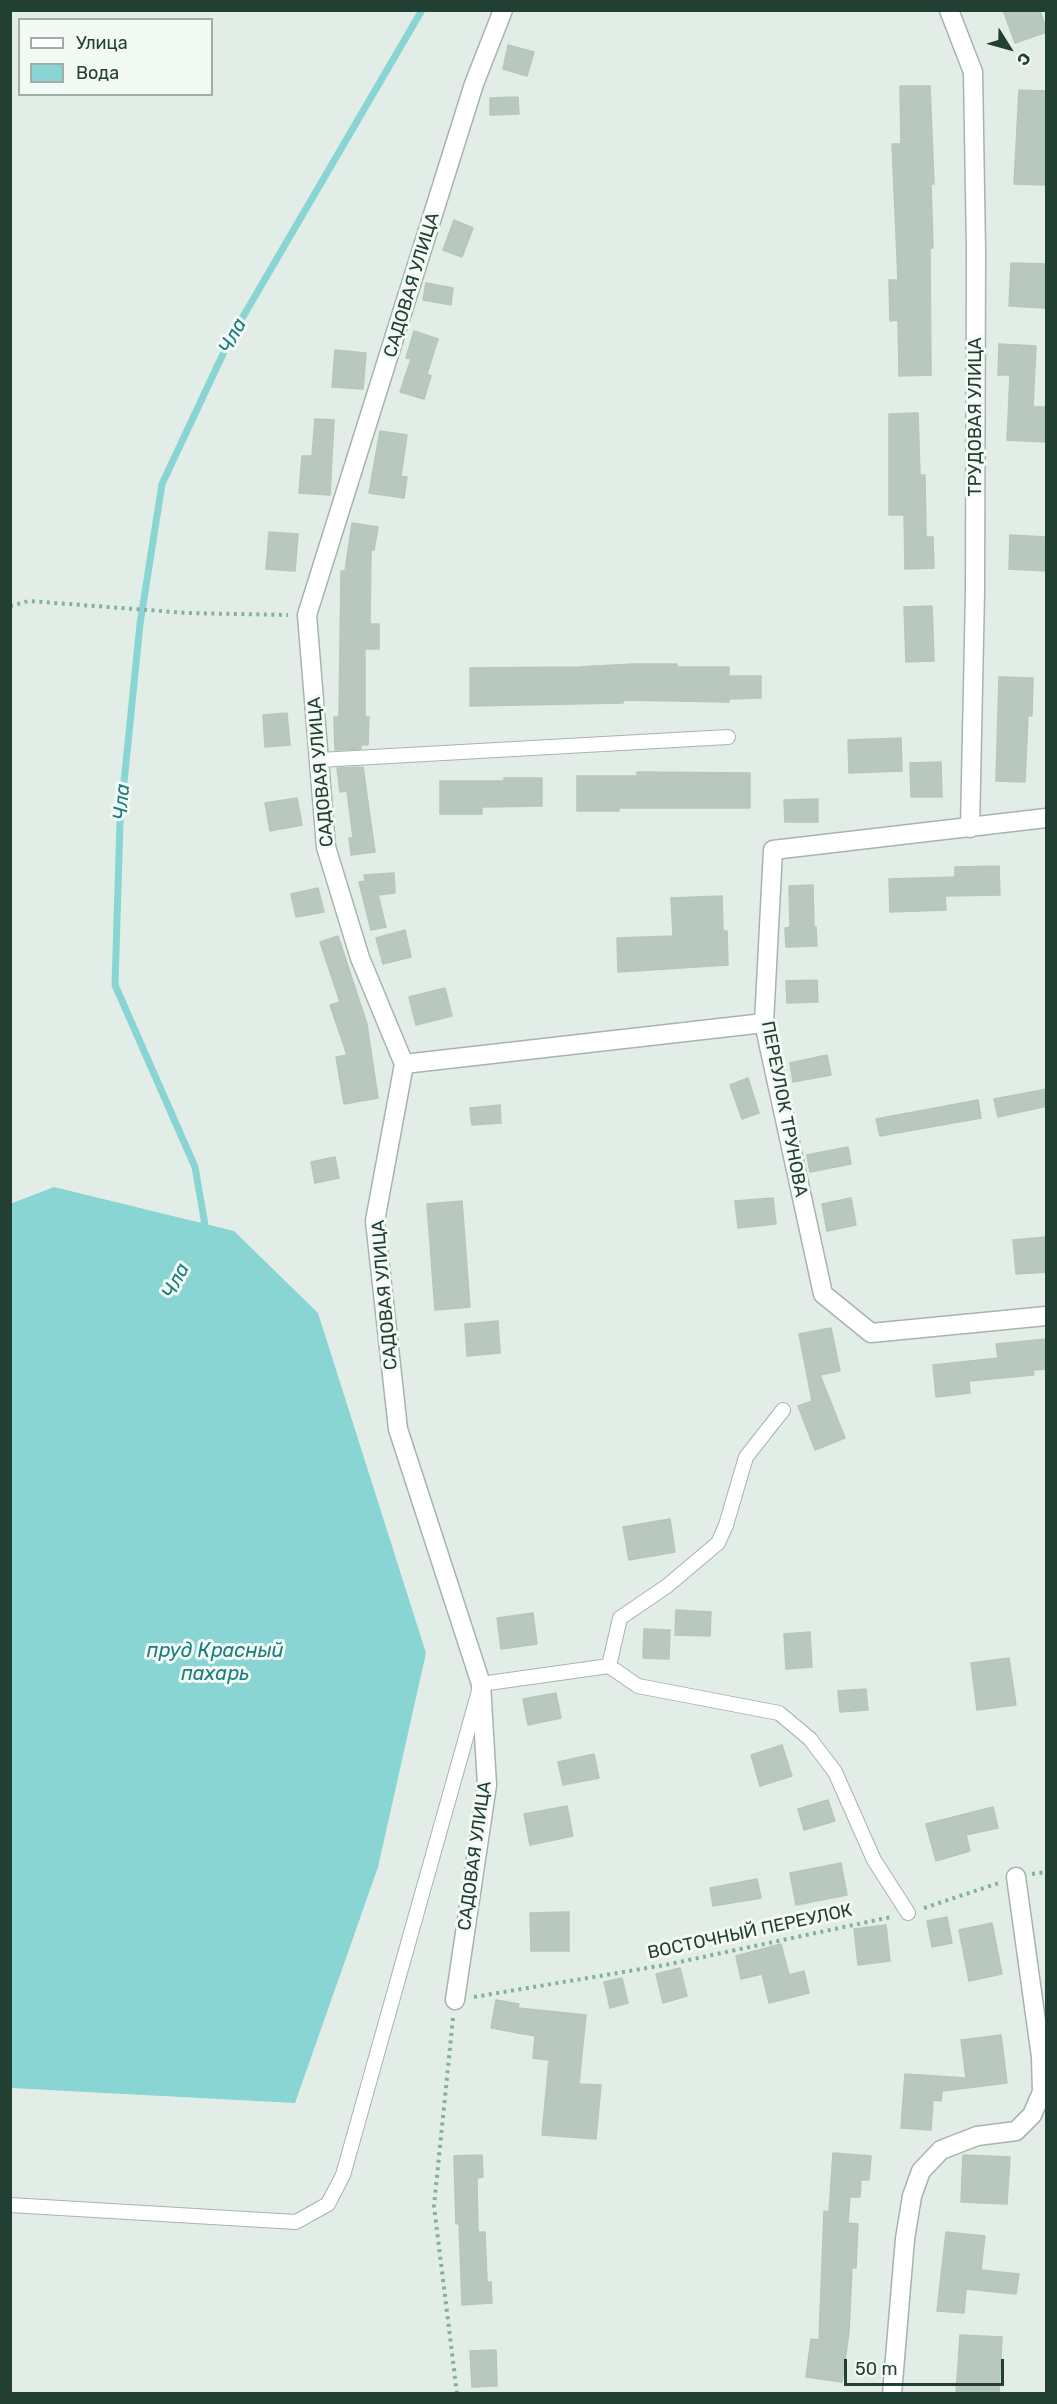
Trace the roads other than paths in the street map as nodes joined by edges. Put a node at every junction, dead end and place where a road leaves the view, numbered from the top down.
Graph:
1 (503, 10) edge
2 (949, 10) edge
3 (728, 736) dead end
4 (319, 760) junction
5 (1047, 818) edge
6 (970, 828) junction
7 (764, 1023) junction
8 (404, 1064) junction
9 (1047, 1316) edge
10 (783, 1410) dead end
11 (609, 1666) junction
12 (481, 1684) junction
13 (1016, 1877) road end
14 (908, 1913) road end
15 (454, 2000) road end
16 (10, 2205) edge
17 (892, 2394) edge

1 - 4 street, САДОВАЯ УЛИЦА
2 - 6 street, ТРУДОВАЯ УЛИЦА
3 - 4 lane
4 - 8 street, САДОВАЯ УЛИЦА
5 - 6 street, ПЕРЕУЛОК ТРУНОВА
6 - 7 street, ПЕРЕУЛОК ТРУНОВА
7 - 8 street
7 - 9 street, ПЕРЕУЛОК ТРУНОВА
8 - 12 street, САДОВАЯ УЛИЦА
10 - 11 lane
11 - 12 lane
11 - 14 lane
12 - 15 street, САДОВАЯ УЛИЦА
12 - 16 lane
13 - 17 street

